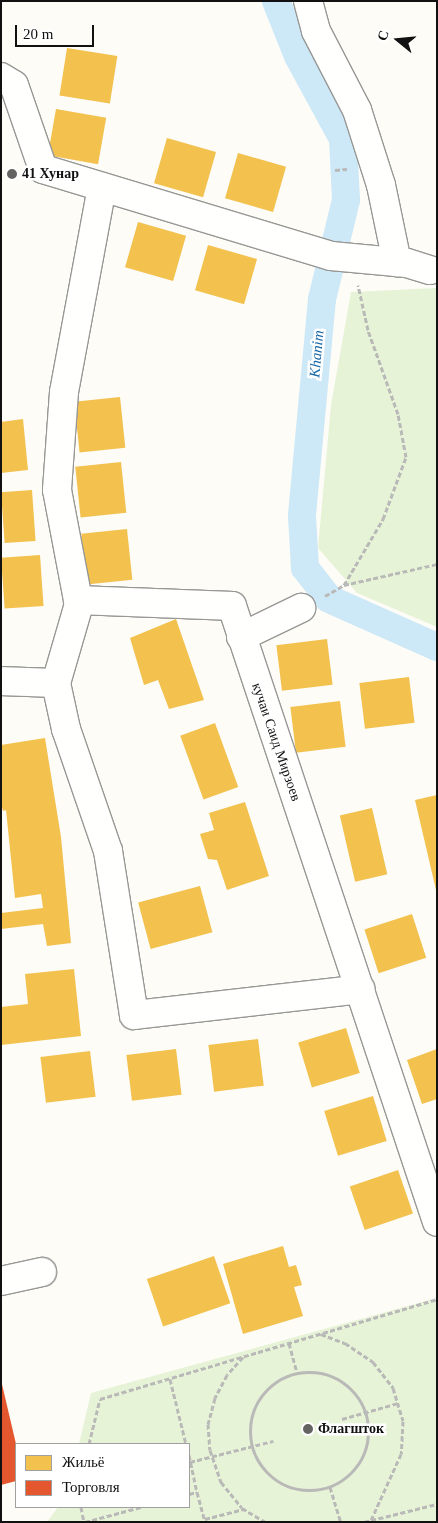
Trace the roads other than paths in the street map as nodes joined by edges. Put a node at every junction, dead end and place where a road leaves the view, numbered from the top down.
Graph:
1 (308, 1) edge
2 (1, 77) edge
3 (102, 187) junction
4 (397, 262) junction
5 (430, 270) dead end
6 (79, 604) dead end
7 (301, 608) dead end
8 (241, 637) junction
9 (1, 682) edge
10 (56, 683) junction
11 (361, 989) junction
12 (437, 1222) edge
13 (42, 1272) dead end
14 (1, 1281) edge

1 - 4 street
2 - 3 street
3 - 4 street
3 - 8 street, кучаи Саид Мирзоев
4 - 5 street
6 - 10 street
7 - 8 street
8 - 11 street, кучаи Саид Мирзоев
9 - 10 street
10 - 11 street
11 - 12 street, кучаи Саид Мирзоев
13 - 14 street

